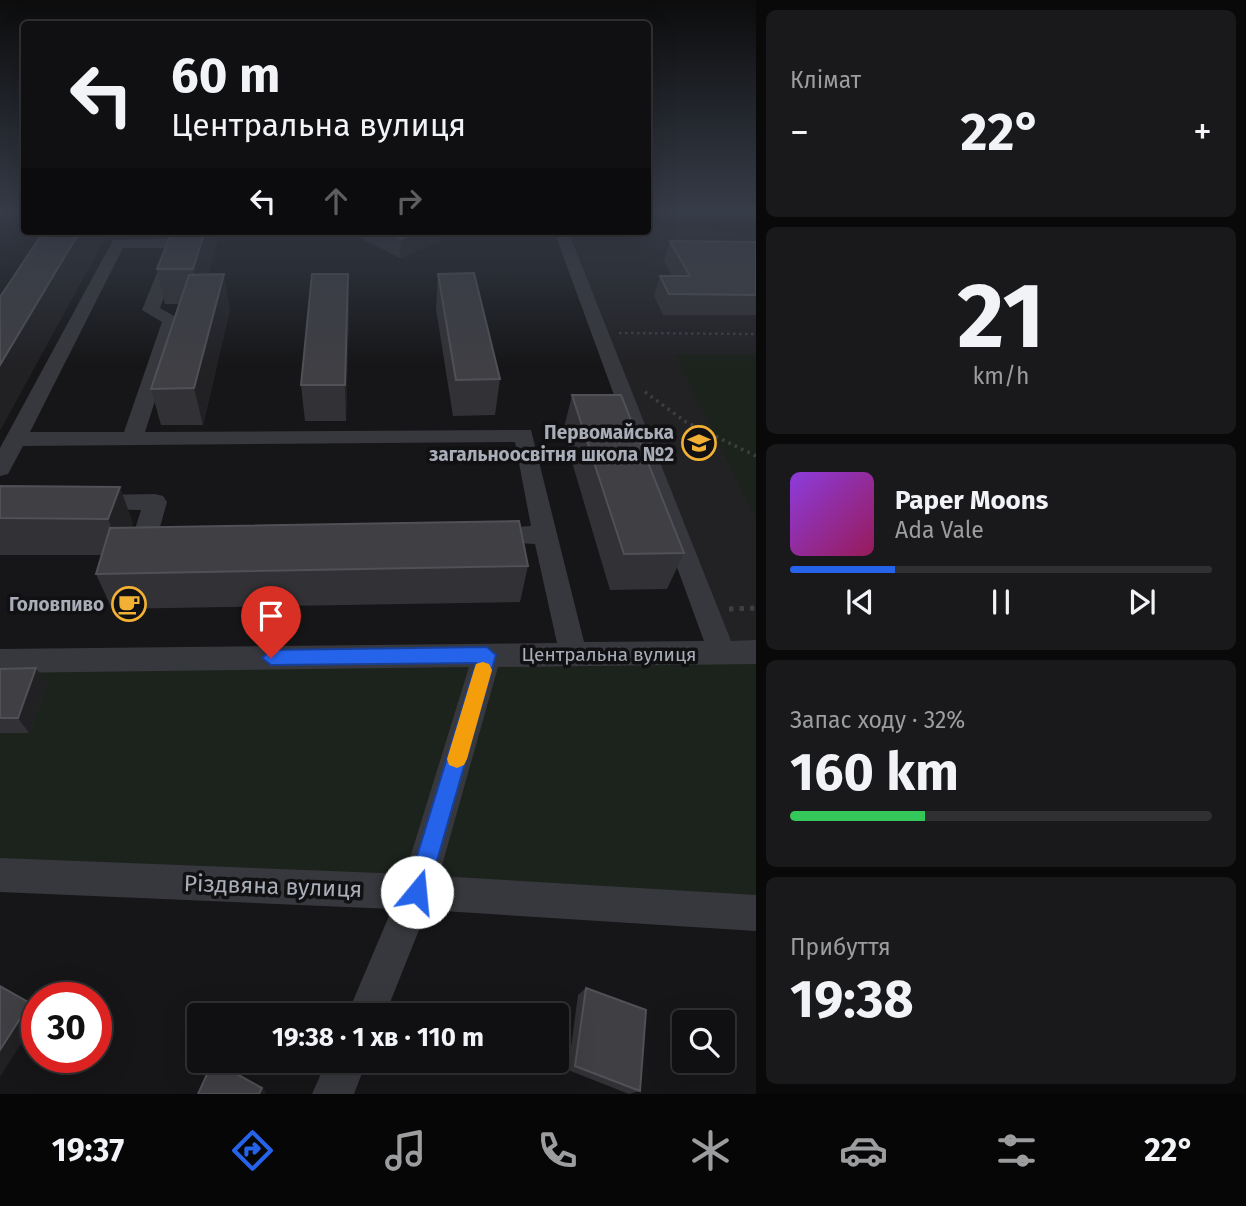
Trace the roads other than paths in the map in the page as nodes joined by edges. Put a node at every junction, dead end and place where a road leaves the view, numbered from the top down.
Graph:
1 (108, 263) edge
2 (169, 263) edge
3 (573, 263) edge
4 (16, 439) junction
5 (132, 439) junction
6 (0, 469) edge
7 (65, 503) edge
8 (462, 535) edge
9 (545, 535) junction
10 (200, 536) edge
11 (756, 652) edge
12 (722, 653) junction
13 (573, 654) junction
14 (487, 655) junction
15 (0, 661) edge
16 (0, 875) edge
17 (417, 892) junction
18 (756, 913) edge
19 (371, 1003) edge
20 (342, 1073) edge
21 (333, 1094) edge

1 - 4 street
2 - 5 street
3 - 12 street
4 - 5 street
4 - 6 street
5 - 9 street
7 - 10 street
8 - 9 street
9 - 13 street
11 - 12 street, Центральна вулиця
12 - 13 street, Центральна вулиця
13 - 14 street, Центральна вулиця
14 - 15 street, Центральна вулиця
14 - 17 street
16 - 17 street, Різдвяна вулиця
17 - 18 street, Різдвяна вулиця
17 - 19 street
20 - 21 street

